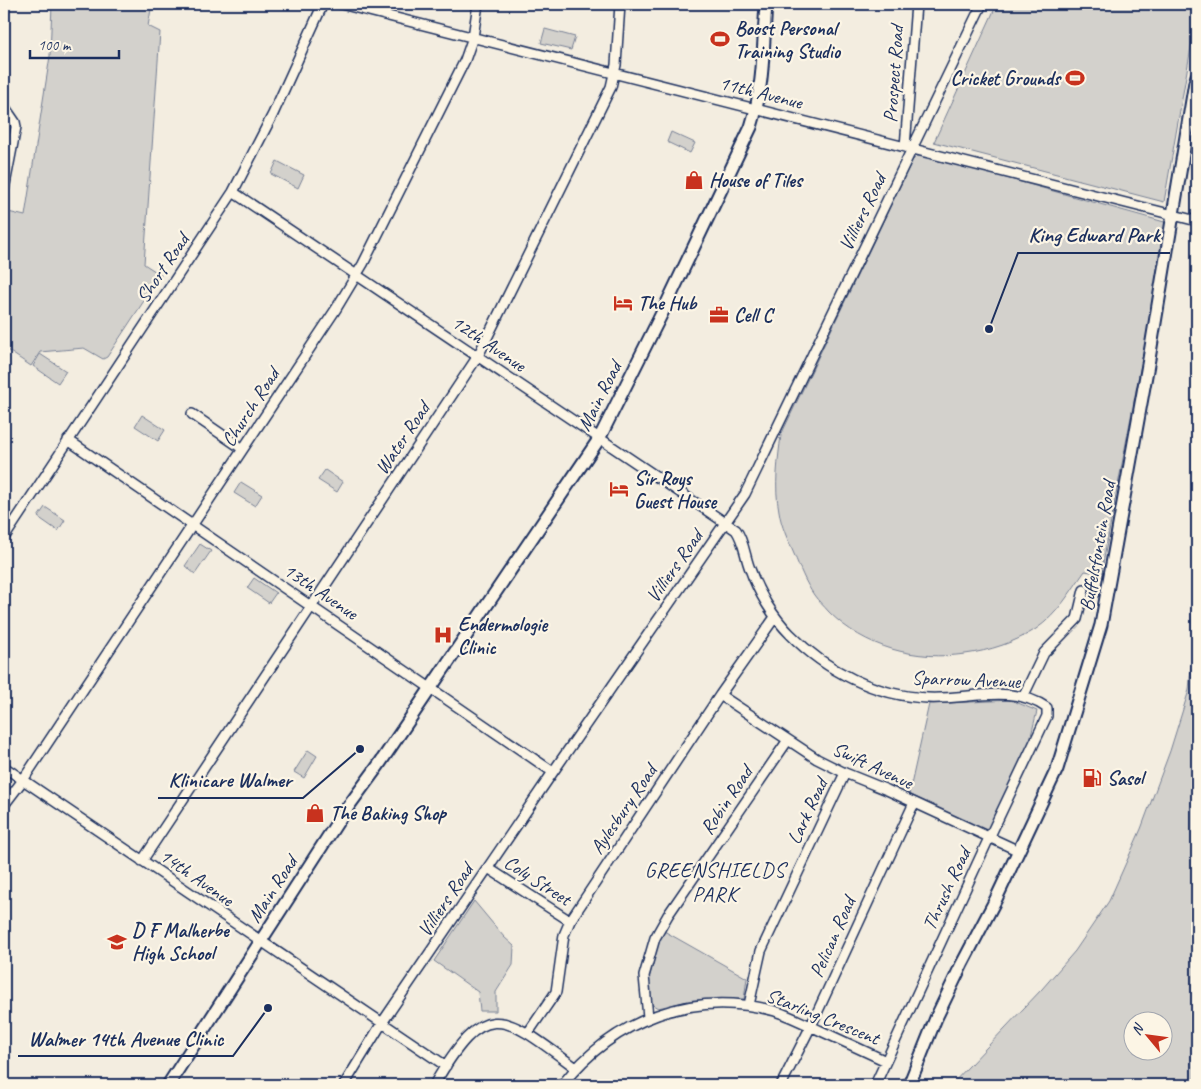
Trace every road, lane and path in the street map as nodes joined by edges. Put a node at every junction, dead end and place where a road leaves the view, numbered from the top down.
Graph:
1 (324, 4) edge
2 (341, 4) edge
3 (478, 4) edge
4 (620, 4) edge
5 (766, 4) edge
6 (916, 4) edge
7 (982, 4) edge
8 (473, 38) junction
9 (614, 74) junction
10 (1197, 76) edge
11 (1197, 86) edge
12 (4, 106) edge
13 (757, 109) junction
14 (908, 148) junction
15 (4, 190) edge
16 (233, 192) junction
17 (1175, 216) junction
18 (1197, 221) edge
19 (356, 275) junction
20 (478, 356) junction
21 (192, 414) dead end
22 (599, 439) junction
23 (68, 440) junction
24 (243, 449) junction
25 (725, 523) junction
26 (193, 526) junction
27 (4, 538) edge
28 (1084, 590) dead end
29 (311, 606) junction
30 (775, 617) junction
31 (430, 688) junction
32 (720, 695) junction
33 (1023, 697) junction
34 (1047, 708) joint
35 (788, 740) junction
36 (4, 768) edge
37 (553, 772) junction
38 (845, 773) junction
39 (23, 780) junction
40 (914, 803) junction
41 (4, 804) edge
42 (989, 838) junction
43 (1017, 851) junction
44 (142, 861) junction
45 (488, 868) junction
46 (570, 921) junction
47 (263, 943) junction
48 (749, 1005) junction
49 (648, 1017) junction
50 (382, 1023) junction
51 (811, 1026) junction
52 (528, 1032) junction
53 (886, 1061) junction
54 (446, 1066) junction
55 (576, 1068) junction
56 (168, 1085) edge
57 (176, 1085) edge
58 (344, 1085) edge
59 (434, 1085) edge
60 (562, 1085) edge
61 (781, 1085) edge
62 (875, 1085) edge
63 (909, 1085) edge

1 - 16 street, Short Road
2 - 8 street, 11th Avenue
3 - 8 street, Church Road
4 - 9 street, Water Road
5 - 13 main road, Main Road
6 - 14 street, Prospect Road
7 - 14 street, Villiers Road
8 - 9 street, 11th Avenue
8 - 19 street, Church Road
9 - 13 street, 11th Avenue
9 - 20 street, Water Road
10 - 17 main road, Buffelsfontein Road
11 - 17 main road, Buffelsfontein Road
12 - 15 street
13 - 14 street, 11th Avenue
13 - 22 main road, Main Road
14 - 17 street, 11th Avenue
14 - 25 street, Villiers Road
16 - 19 street, 12th Avenue
16 - 23 street, Short Road
17 - 18 street, 11th Avenue
17 - 43 main road, Buffelsfontein Road
19 - 20 street, 12th Avenue
19 - 24 street, Church Road
20 - 22 street, 12th Avenue
20 - 29 street, Water Road
21 - 24 street
22 - 25 street, 12th Avenue
22 - 31 main road, Main Road
23 - 26 street, 13th Avenue
23 - 27 street, Short Road
24 - 26 street, Church Road
25 - 30 street, Sparrow Avenue
25 - 37 street, Villiers Road
26 - 29 street, 13th Avenue
26 - 39 street, Church Road
28 - 33 street
29 - 31 street, 13th Avenue
29 - 44 street, Water Road
30 - 32 street, Aylesbury Road
30 - 33 street, Sparrow Avenue
31 - 37 street, 13th Avenue
31 - 47 main road, Main Road
32 - 35 street, Swift Avenue
32 - 46 street, Aylesbury Road
33 - 34 street, Sparrow Avenue
34 - 42 street, Thrush Road
35 - 38 street, Swift Avenue
35 - 49 street, Robin Road
36 - 39 street, 14th Avenue
37 - 45 street, Villiers Road
38 - 40 street, Swift Avenue
38 - 48 street, Lark Road
39 - 41 street, Church Road
39 - 44 street, 14th Avenue
40 - 42 street, Swift Avenue
40 - 51 street, Pelican Road
42 - 43 street, Swift Avenue
42 - 53 street, Thrush Road
43 - 63 main road, Buffelsfontein Road
44 - 47 street, 14th Avenue
45 - 46 street, Coly Street
45 - 50 street, Villiers Road
46 - 52 street, Aylesbury Road
47 - 50 street, 14th Avenue
47 - 56 main road, Main Road
47 - 57 main road, Main Road
48 - 49 street, Starling Crescent
48 - 51 street, Starling Crescent
49 - 55 street, Starling Crescent
50 - 54 street, 14th Avenue
50 - 58 street, Villiers Road
51 - 53 street, Starling Crescent
51 - 61 street, Pelican Road
52 - 54 street
52 - 55 street
53 - 62 street, Thrush Road
54 - 59 street
55 - 60 street, Starling Crescent

